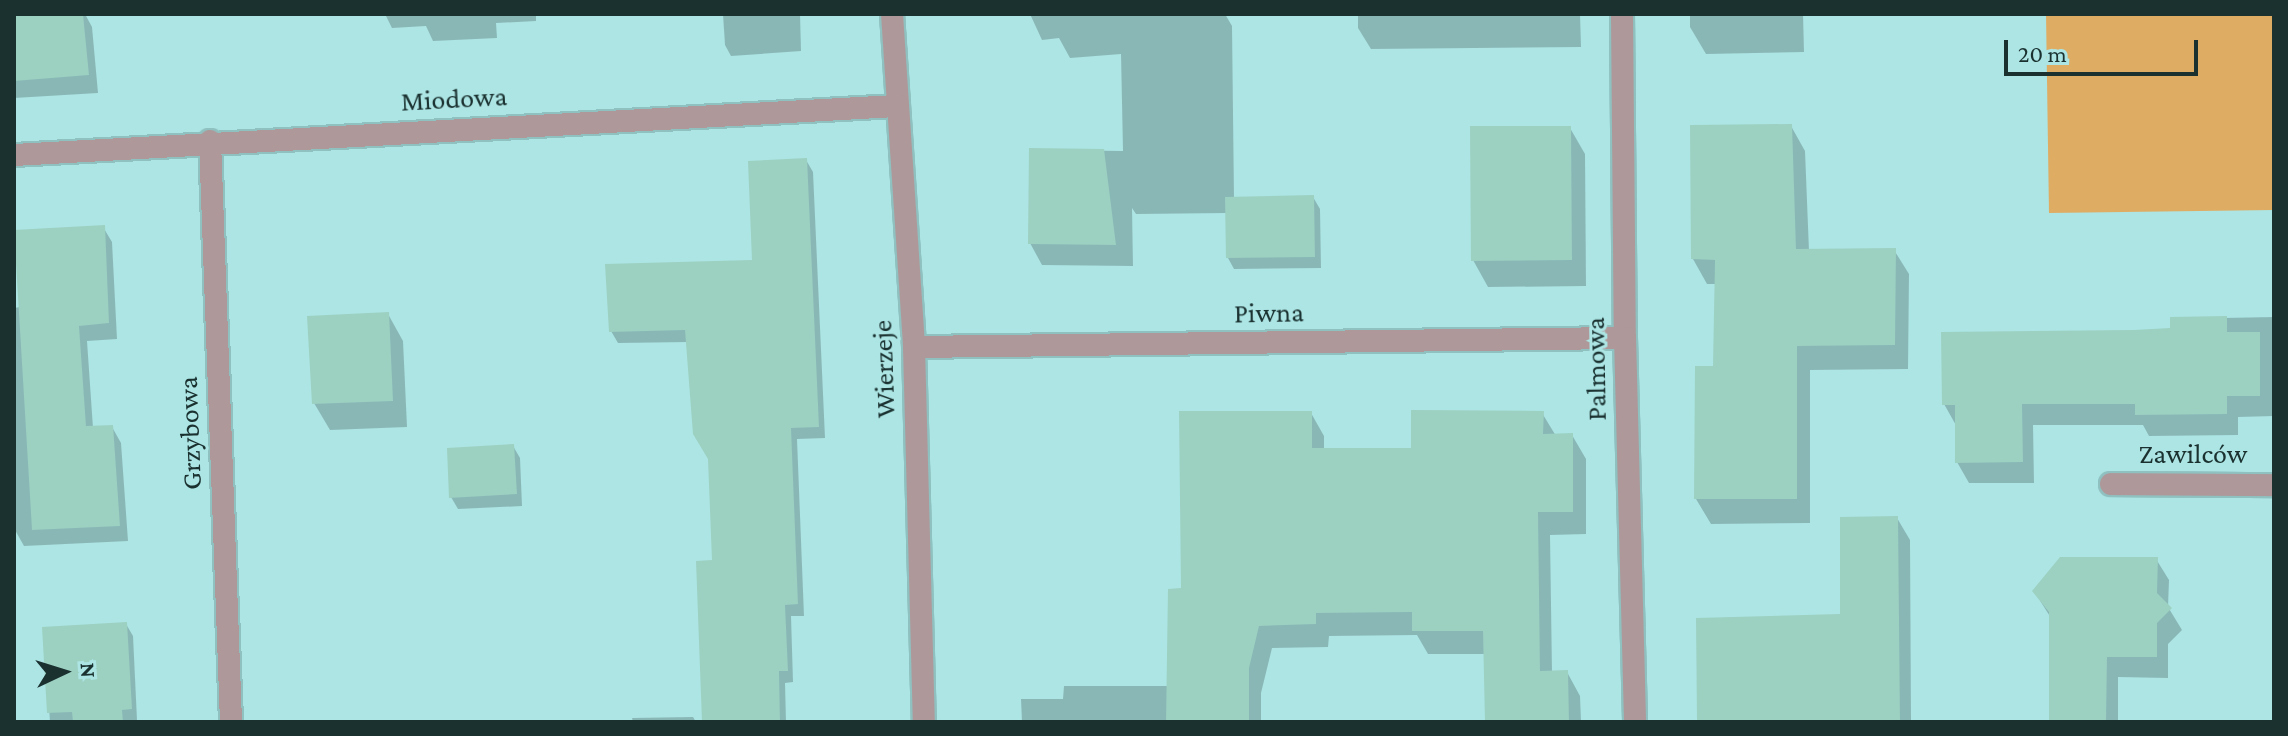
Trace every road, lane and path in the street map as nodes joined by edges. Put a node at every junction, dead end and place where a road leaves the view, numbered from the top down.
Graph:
1 (892, 14) edge
2 (1622, 14) edge
3 (897, 106) junction
4 (210, 141) junction
5 (14, 155) edge
6 (1625, 338) junction
7 (914, 347) junction
8 (2111, 484) dead end
9 (2274, 485) edge
10 (231, 722) edge
11 (924, 722) edge
12 (1635, 722) edge

1 - 3 street, Wierzeje
2 - 6 street, Palmowa
3 - 4 street, Miodowa
3 - 7 street, Wierzeje
4 - 5 street, Miodowa
4 - 10 street, Grzybowa
6 - 7 street, Piwna
6 - 12 street, Palmowa
7 - 11 street, Wierzeje
8 - 9 street, Zawilców

